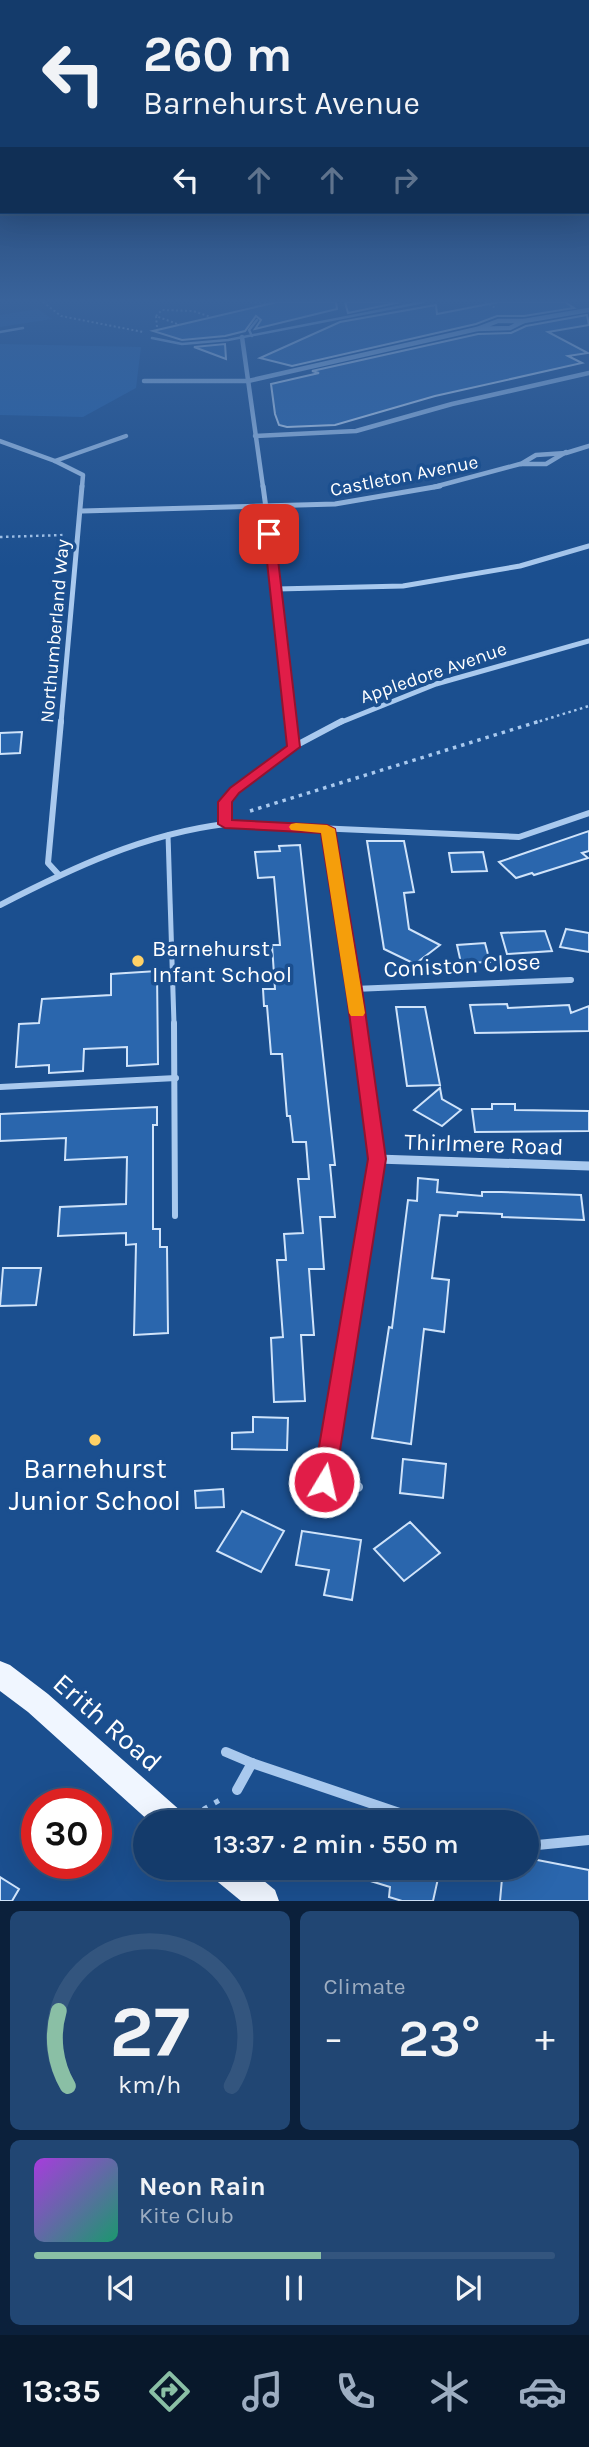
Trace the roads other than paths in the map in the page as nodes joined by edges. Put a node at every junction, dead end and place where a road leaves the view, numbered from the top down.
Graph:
1 (249, 391) edge
2 (511, 391) edge
3 (126, 436) dead end
4 (256, 436) junction
5 (0, 441) edge
6 (589, 446) edge
7 (566, 453) junction
8 (55, 461) junction
9 (520, 464) junction
10 (265, 507) junction
11 (82, 511) junction
12 (589, 546) edge
13 (277, 589) junction
14 (589, 641) edge
15 (293, 747) junction
16 (589, 813) edge
17 (225, 821) junction
18 (327, 829) junction
19 (168, 835) junction
20 (59, 875) junction
21 (0, 905) edge
22 (571, 980) dead end
23 (354, 989) junction
24 (176, 1078) junction
25 (0, 1087) edge
26 (377, 1159) junction
27 (589, 1166) edge
28 (175, 1216) dead end
29 (358, 1487) dead end
30 (0, 1674) edge
31 (226, 1752) dead end
32 (252, 1763) junction
33 (237, 1790) road end
34 (158, 1810) edge
35 (391, 1810) edge
36 (589, 1840) edge
37 (539, 1845) edge
38 (239, 1880) edge
39 (264, 1901) edge

1 - 4 street
2 - 4 street
3 - 8 street
4 - 10 street
5 - 8 street, Northumberland Way
6 - 7 street, Castleton Avenue
7 - 9 street, Castleton Avenue
7 - 9 street, Castleton Avenue
8 - 11 street, Northumberland Way
9 - 10 street, Castleton Avenue
10 - 11 street, Castleton Avenue
10 - 13 street
11 - 20 street, Northumberland Way
12 - 13 street
13 - 15 street
14 - 15 street, Appledore Avenue
15 - 17 street, Appledore Avenue
16 - 18 street
17 - 18 street
17 - 19 street
18 - 23 street
19 - 20 street
19 - 24 lane
20 - 21 street
22 - 23 street, Coniston Close
23 - 26 street
24 - 25 lane
24 - 28 lane
26 - 27 street, Thirlmere Road
26 - 29 street
30 - 34 main road, Erith Road
31 - 32 street
32 - 33 street
32 - 35 street
36 - 37 street
38 - 39 main road

